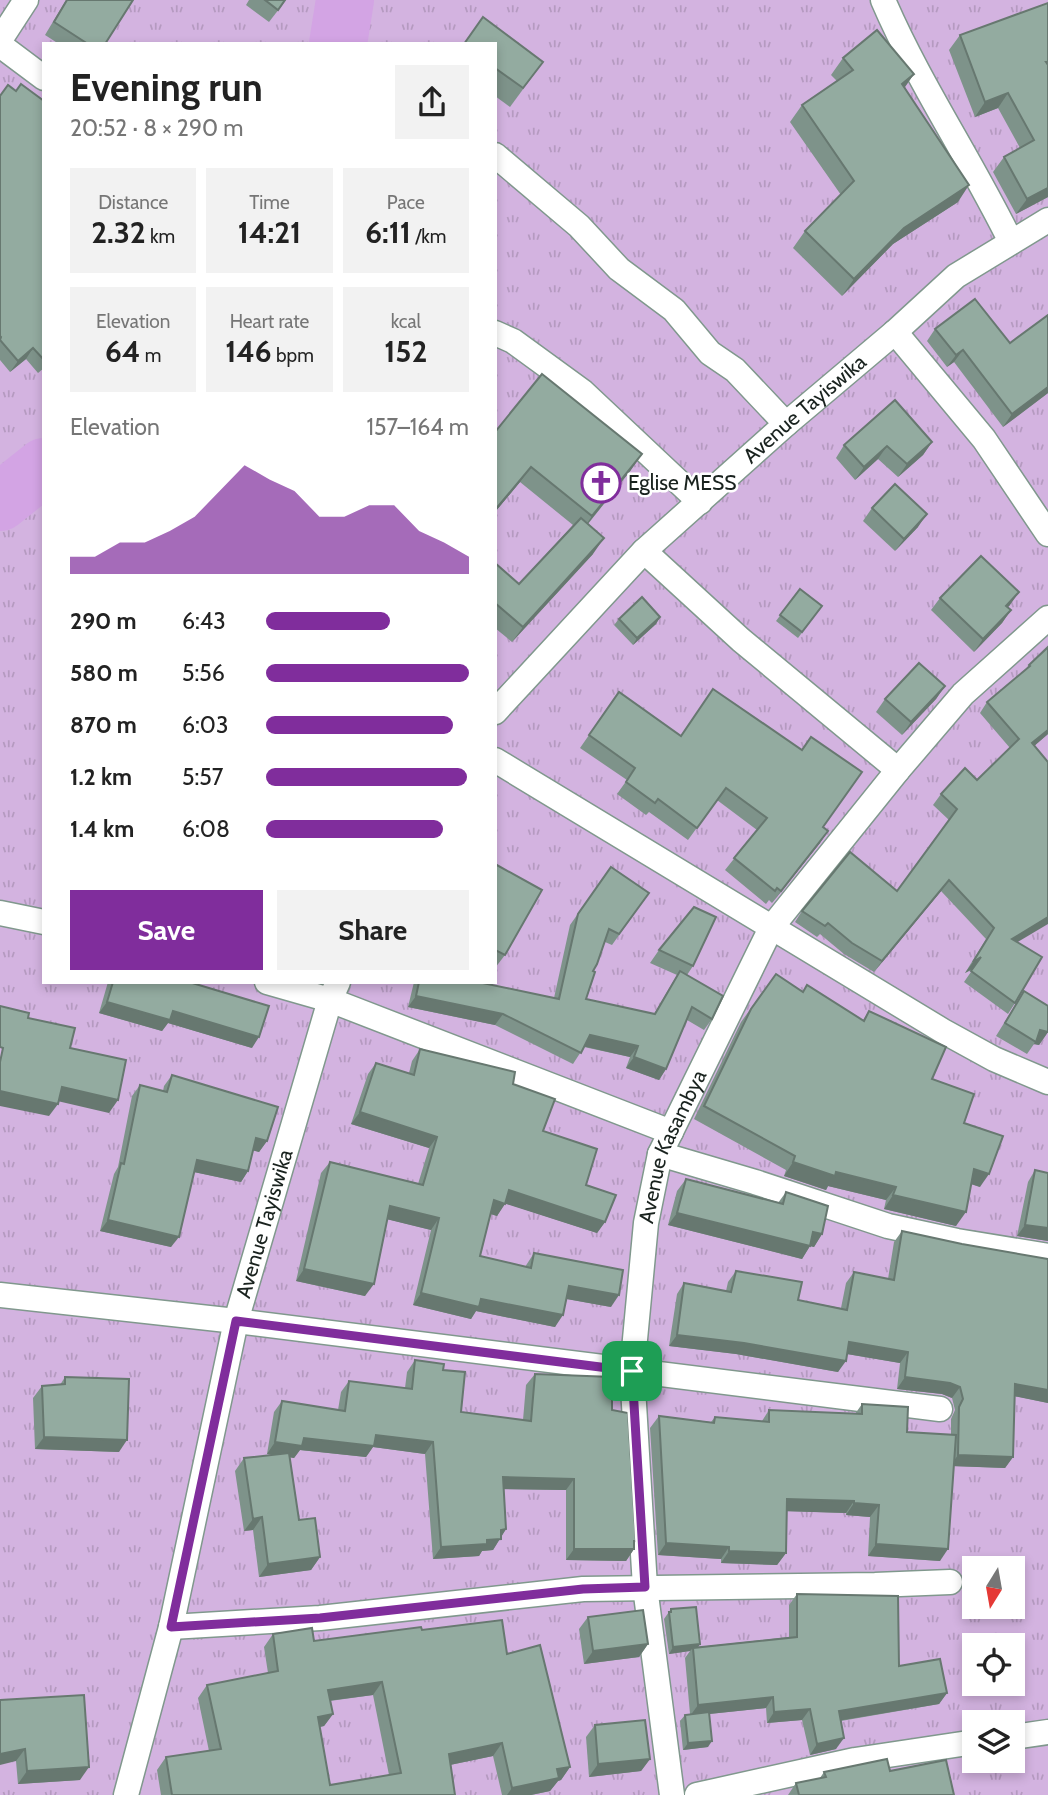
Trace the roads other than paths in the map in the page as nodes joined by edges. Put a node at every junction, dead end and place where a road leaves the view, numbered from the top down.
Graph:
1 (26, 0) edge
2 (883, 0) edge
3 (0, 42) edge
4 (42, 76) edge
5 (497, 157) edge
6 (1048, 220) edge
7 (1011, 242) junction
8 (895, 332) junction
9 (497, 334) edge
10 (786, 424) junction
11 (700, 502) junction
12 (1048, 534) edge
13 (644, 551) junction
14 (1048, 618) edge
15 (497, 710) edge
16 (497, 761) edge
17 (898, 770) junction
18 (0, 913) edge
19 (42, 922) edge
20 (771, 928) junction
21 (282, 984) edge
22 (334, 991) edge
23 (1048, 1082) edge
24 (666, 1143) junction
25 (1048, 1255) edge
26 (0, 1295) edge
27 (236, 1321) junction
28 (632, 1371) junction
29 (940, 1409) dead end
30 (950, 1582) dead end
31 (645, 1587) junction
32 (171, 1627) junction
33 (1048, 1731) edge
34 (1025, 1735) edge
35 (962, 1744) edge
36 (126, 1795) edge
37 (672, 1795) edge
38 (697, 1795) edge

1 - 3 street
2 - 7 street
3 - 4 street
5 - 10 street
6 - 7 street, Avenue Tayiswika
7 - 8 street, Avenue Tayiswika
8 - 10 street, Avenue Tayiswika
8 - 12 street
9 - 11 street
10 - 11 street, Avenue Tayiswika
11 - 13 street, Avenue Tayiswika
13 - 15 street, Avenue Tayiswika
13 - 17 street
14 - 17 street, Avenue Kasambya
16 - 20 street
17 - 20 street, Avenue Kasambya
18 - 19 street
20 - 23 street
20 - 24 street, Avenue Kasambya
21 - 22 street
22 - 24 street
22 - 27 street, Avenue Tayiswika
24 - 25 street
24 - 28 street, Avenue Kasambya
26 - 27 street
27 - 28 street
27 - 32 street, Avenue Tayiswika
28 - 29 street
28 - 31 street, Avenue Kasambya
30 - 31 street
31 - 32 street
31 - 37 street, Avenue Kasambya
32 - 36 street, Avenue Tayiswika
33 - 34 street
35 - 38 street

